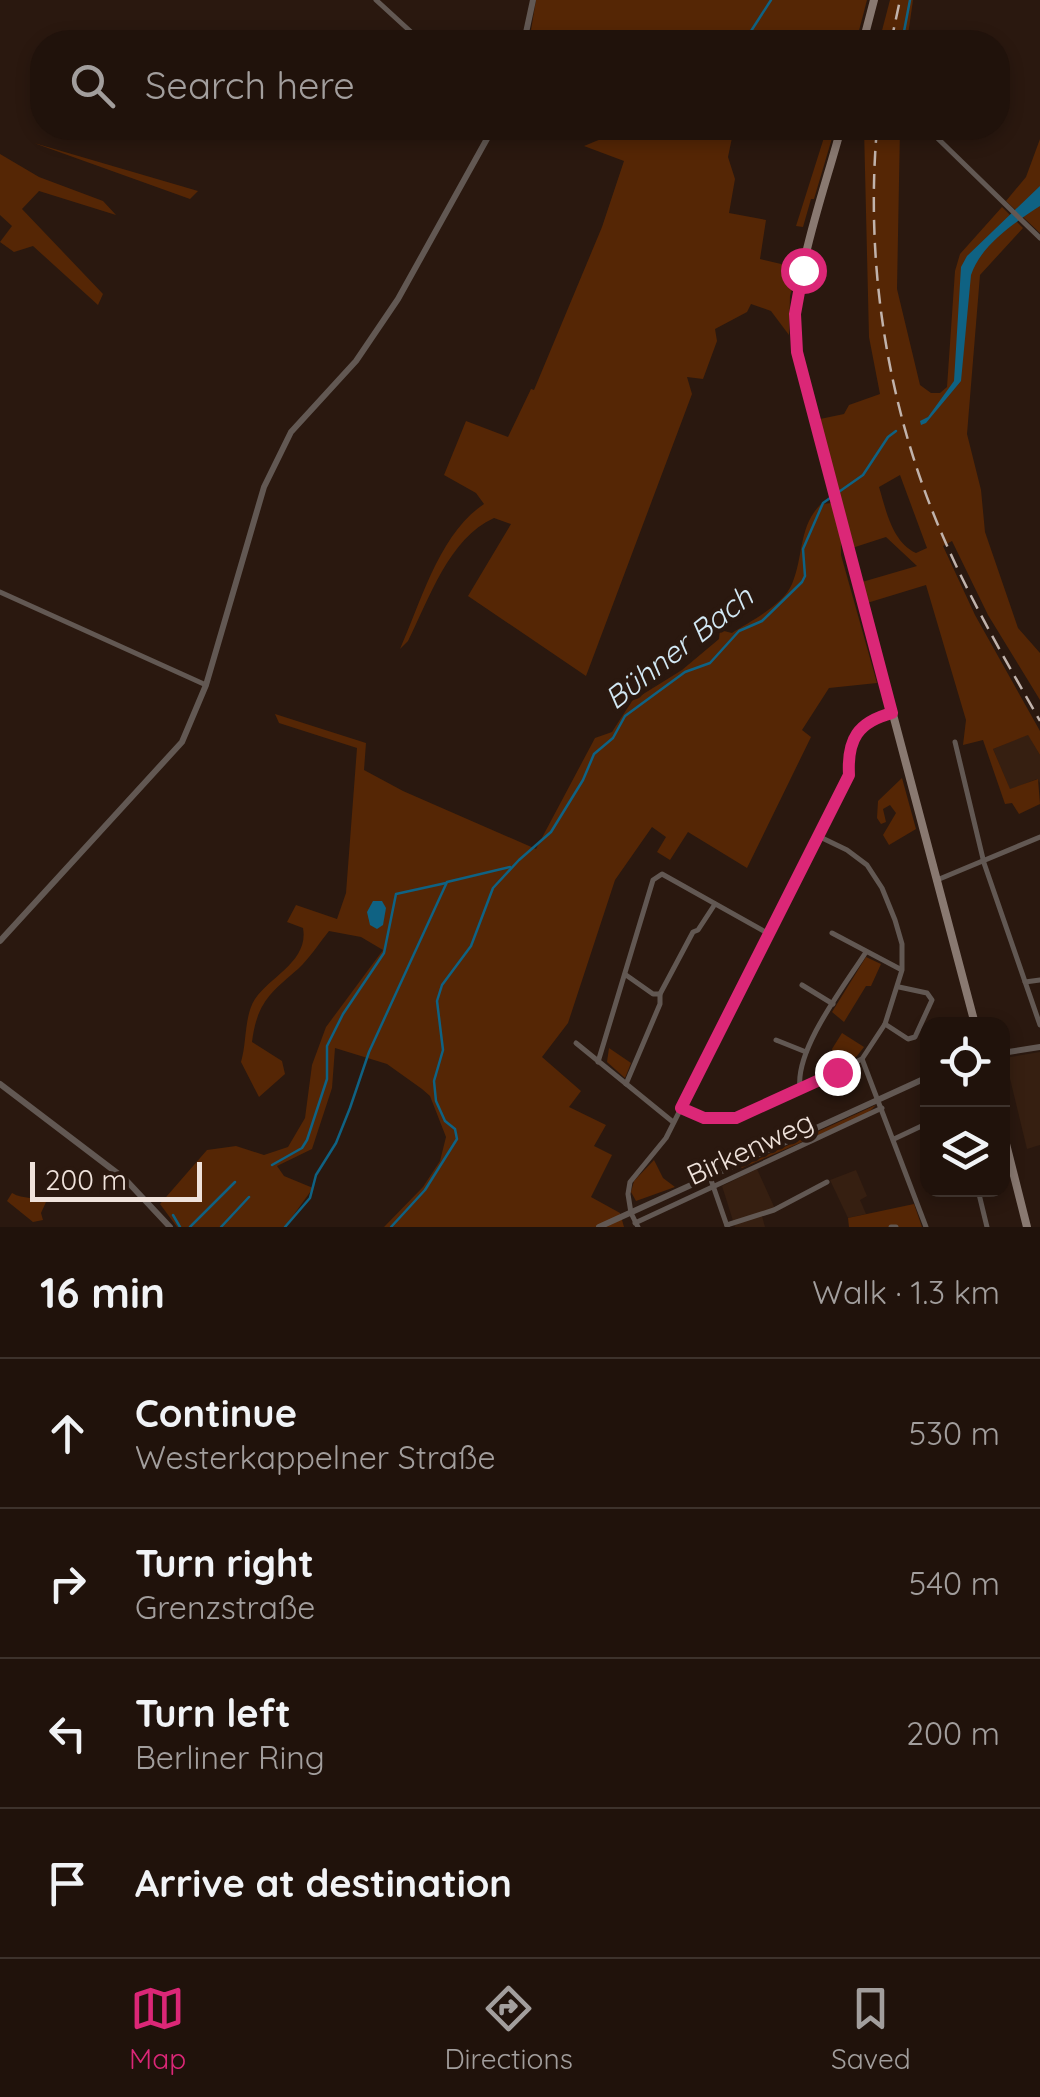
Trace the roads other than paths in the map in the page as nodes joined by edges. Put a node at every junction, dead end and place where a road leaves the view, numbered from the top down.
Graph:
1 (376, 0) edge
2 (533, 0) edge
3 (874, 0) edge
4 (409, 30) edge
5 (527, 30) edge
6 (866, 30) edge
7 (487, 140) edge
8 (838, 140) edge
9 (939, 140) edge
10 (1040, 238) edge
11 (0, 592) edge
12 (206, 685) junction
13 (892, 713) junction
14 (955, 742) dead end
15 (818, 836) junction
16 (1040, 837) edge
17 (984, 863) junction
18 (937, 880) junction
19 (715, 904) junction
20 (832, 933) dead end
21 (769, 934) junction
22 (0, 941) edge
23 (866, 952) junction
24 (902, 970) junction
25 (626, 975) junction
26 (1040, 980) edge
27 (1024, 982) junction
28 (802, 985) dead end
29 (898, 987) junction
30 (660, 994) junction
31 (833, 1004) junction
32 (973, 1017) edge
33 (884, 1024) junction
34 (1040, 1025) edge
35 (776, 1040) dead end
36 (576, 1043) dead end
37 (1040, 1047) edge
38 (806, 1052) junction
39 (1010, 1053) edge
40 (862, 1059) junction
41 (598, 1062) junction
42 (920, 1082) edge
43 (0, 1084) edge
44 (626, 1084) junction
45 (800, 1088) junction
46 (881, 1104) junction
47 (681, 1108) junction
48 (673, 1122) junction
49 (920, 1127) edge
50 (894, 1139) junction
51 (1010, 1158) edge
52 (710, 1176) junction
53 (827, 1182) dead end
54 (714, 1187) junction
55 (980, 1197) edge
56 (631, 1213) junction
57 (636, 1226) edge
58 (728, 1226) edge
59 (170, 1227) edge
60 (600, 1227) edge
61 (926, 1227) edge
62 (987, 1227) edge
63 (1028, 1227) edge

1 - 4 street
2 - 5 street
3 - 6 main road
7 - 12 street
8 - 13 main road
9 - 10 street
11 - 12 street
12 - 22 street
13 - 15 street
13 - 18 main road
14 - 17 street
15 - 21 street
15 - 24 street
16 - 17 street
17 - 18 street
17 - 27 street
18 - 32 main road
19 - 21 street
19 - 25 street
19 - 30 street
20 - 23 street
21 - 47 street
23 - 24 street
23 - 31 street
24 - 29 street
25 - 30 street
25 - 41 street
26 - 27 street
27 - 34 street
28 - 31 street
29 - 33 street
29 - 33 street
30 - 44 street
31 - 38 street
33 - 40 street
35 - 38 street
36 - 41 street
37 - 39 street
38 - 45 street
40 - 45 street
40 - 46 street
41 - 44 street
42 - 46 street
43 - 59 street
44 - 48 street
45 - 47 street
46 - 50 street
46 - 52 street
46 - 54 street, Birkenweg
47 - 48 street
48 - 56 street
49 - 50 street
50 - 61 street
51 - 63 main road
52 - 54 street
52 - 56 street
53 - 58 street
54 - 57 street, Birkenweg
54 - 58 street
55 - 62 street
56 - 57 street
56 - 60 street

